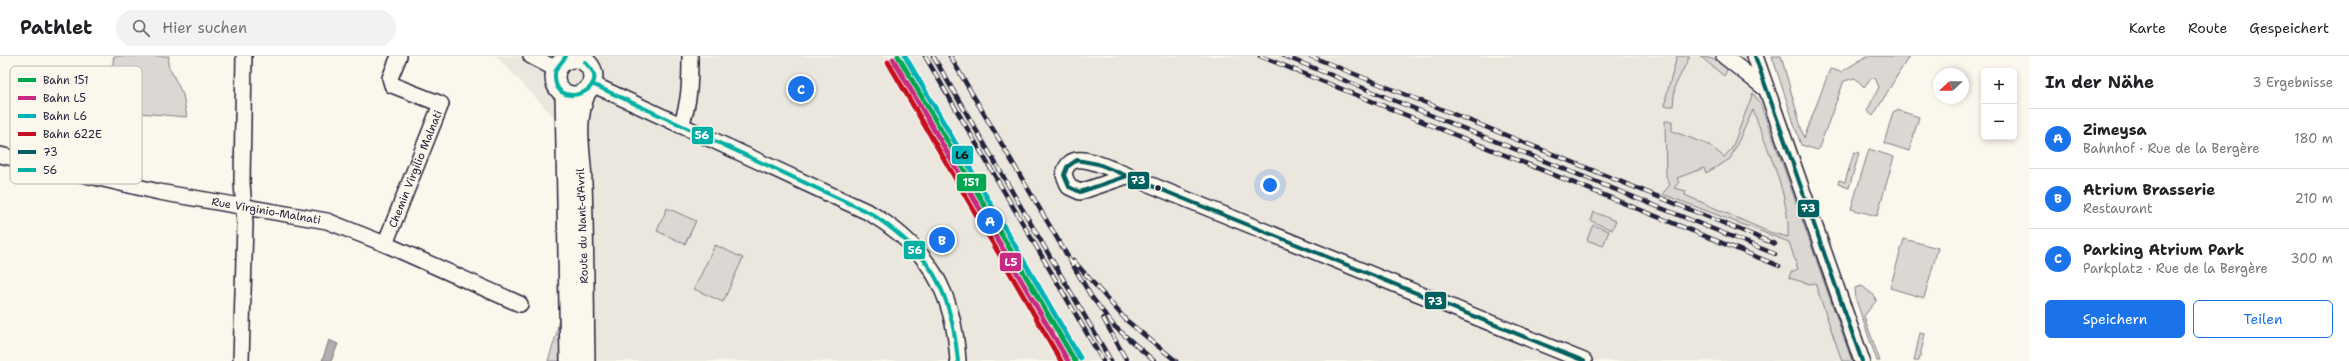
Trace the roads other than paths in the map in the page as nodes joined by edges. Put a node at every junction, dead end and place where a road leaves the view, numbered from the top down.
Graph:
1 (244, 56) edge
2 (399, 56) edge
3 (531, 56) edge
4 (690, 56) edge
5 (1724, 56) edge
6 (1755, 56) edge
7 (571, 60) edge
8 (589, 88) junction
9 (1767, 90) junction
10 (565, 94) junction
11 (680, 125) junction
12 (0, 155) edge
13 (10, 157) edge
14 (1127, 176) dead end
15 (125, 184) edge
16 (243, 207) junction
17 (385, 244) junction
18 (520, 304) dead end
19 (241, 361) edge
20 (570, 361) edge
21 (585, 361) edge
22 (958, 361) edge
23 (1584, 361) edge
24 (1862, 361) edge

1 - 16 street
2 - 17 street, Chemin Virgilio Malnati
3 - 7 street
4 - 11 street
5 - 9 street
6 - 9 street
7 - 8 main road
7 - 10 main road
8 - 10 main road
8 - 11 street
8 - 21 main road, Route du Nant-d'Avril
9 - 24 street
10 - 20 main road, Route du Nant-d'Avril
11 - 22 street
12 - 13 street, Rue Virginio-Malnati
14 - 23 street
15 - 16 street, Rue Virginio-Malnati
16 - 17 street, Rue Virginio-Malnati
16 - 19 street
17 - 18 street, Rue Virginio-Malnati

